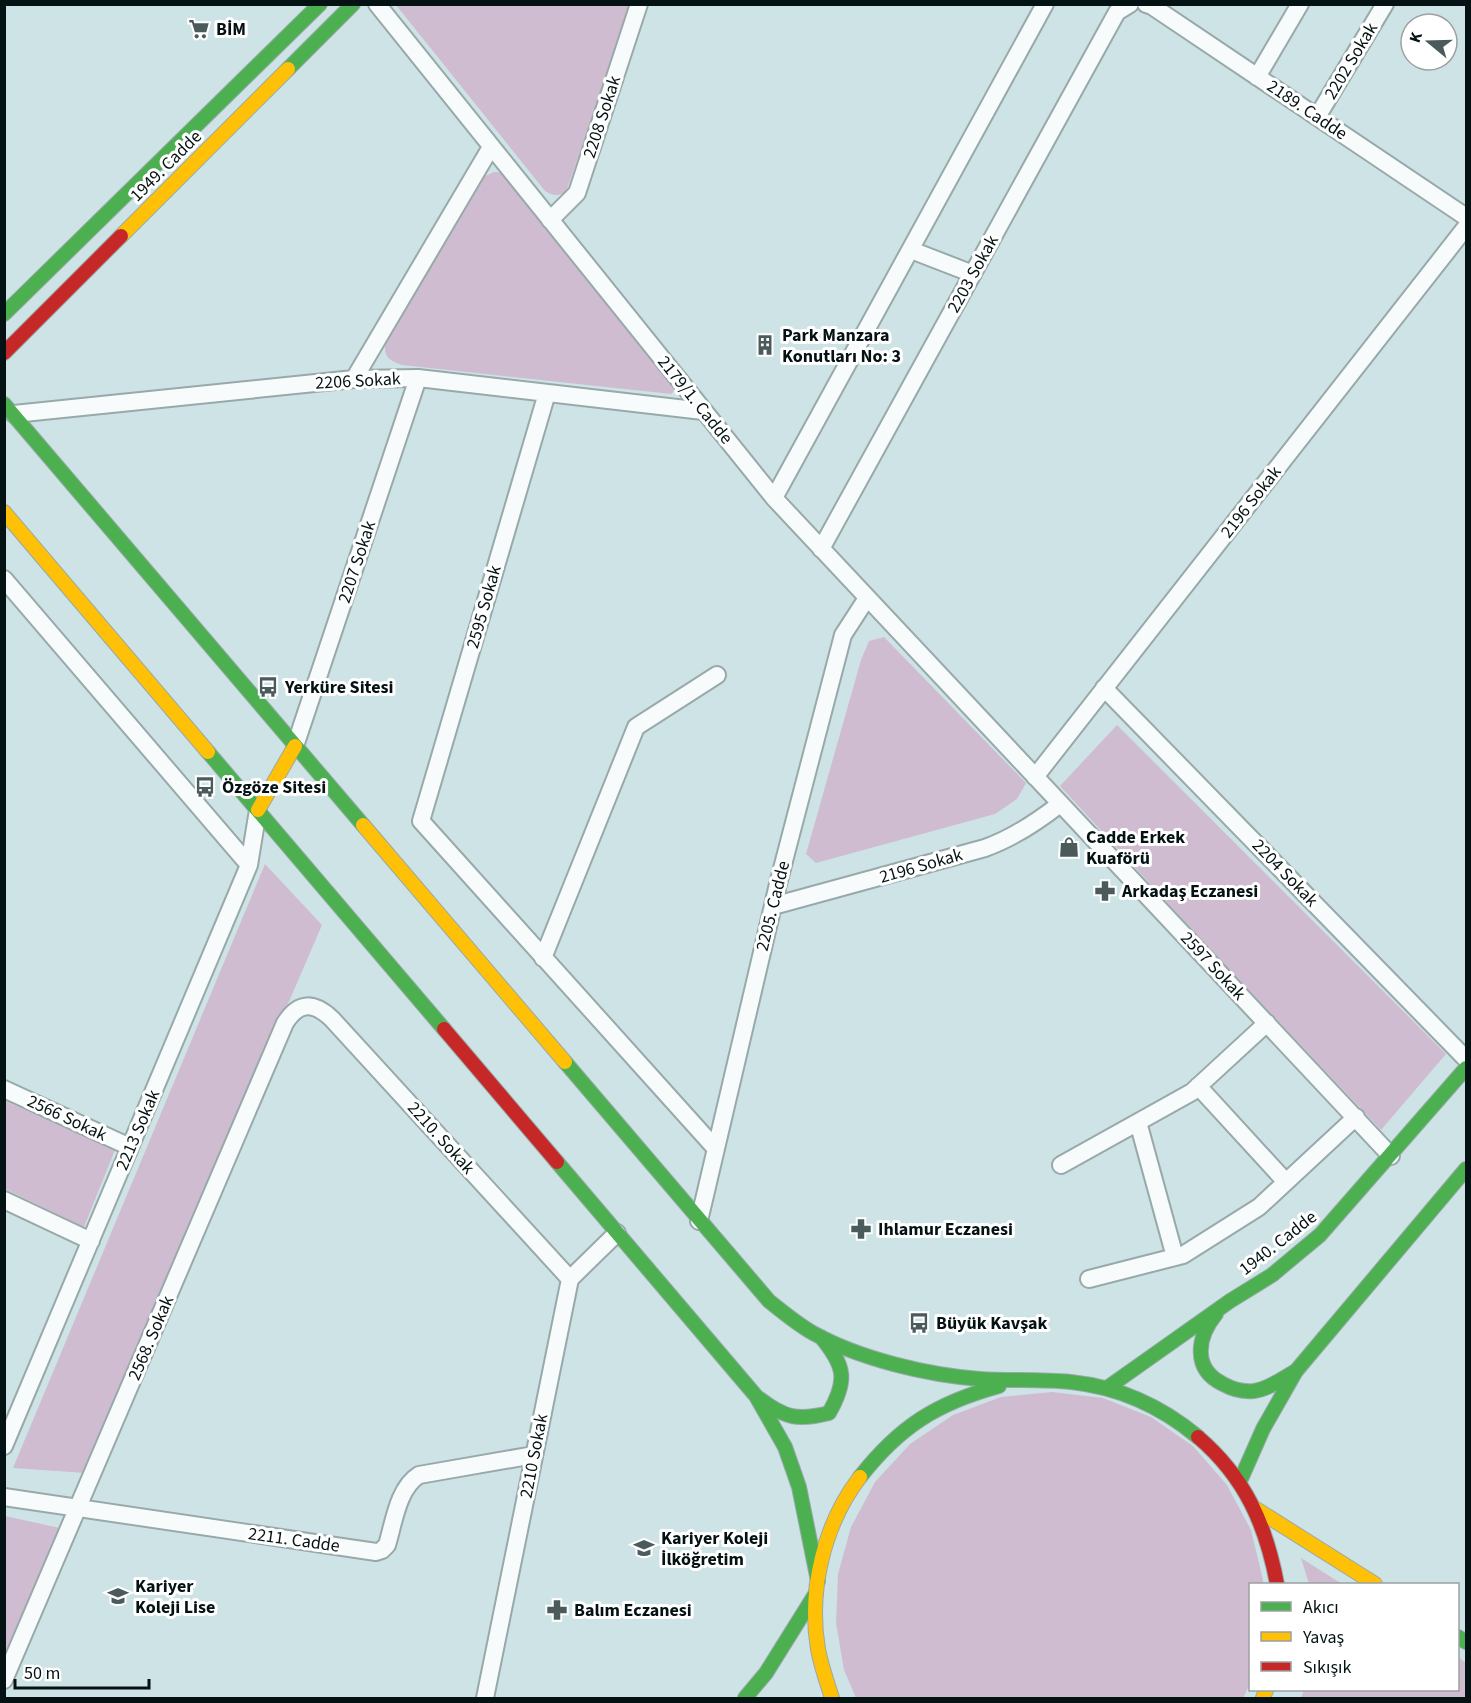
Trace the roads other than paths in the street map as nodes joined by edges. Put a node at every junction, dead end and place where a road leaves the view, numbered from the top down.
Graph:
1 (320, 4) edge
2 (353, 4) edge
3 (377, 4) edge
4 (639, 4) edge
5 (1045, 4) edge
6 (1130, 4) edge
7 (1146, 4) edge
8 (1300, 4) edge
9 (1385, 4) edge
10 (1257, 77) junction
11 (1317, 117) junction
12 (491, 147) junction
13 (1467, 217) edge
14 (550, 220) junction
15 (1467, 227) edge
16 (911, 250) junction
17 (973, 274) junction
18 (4, 314) edge
19 (4, 353) edge
20 (418, 378) junction
21 (354, 380) junction
22 (547, 393) junction
23 (9, 409) edge
24 (703, 411) junction
25 (774, 498) junction
26 (4, 512) edge
27 (821, 549) junction
28 (4, 579) edge
29 (867, 598) junction
30 (717, 675) dead end
31 (1104, 688) junction
32 (295, 746) junction
33 (1035, 777) junction
34 (1060, 804) junction
35 (258, 810) junction
36 (249, 865) junction
37 (773, 906) junction
38 (543, 958) junction
39 (308, 1006) joint
40 (1267, 1023) junction
41 (1467, 1059) edge
42 (1467, 1068) edge
43 (1198, 1086) junction
44 (4, 1089) edge
45 (1356, 1117) junction
46 (1138, 1122) junction
47 (130, 1147) junction
48 (716, 1149) junction
49 (1391, 1156) junction
50 (1061, 1165) dead end
51 (1467, 1169) edge
52 (1286, 1182) junction
53 (4, 1200) edge
54 (699, 1221) junction
55 (617, 1233) junction
56 (91, 1240) junction
57 (1175, 1257) junction
58 (570, 1279) junction
59 (1089, 1279) dead end
60 (1230, 1301) junction
61 (821, 1337) junction
62 (1296, 1371) junction
63 (1027, 1381) junction
64 (1107, 1388) junction
65 (756, 1396) junction
66 (4, 1446) edge
67 (534, 1455) junction
68 (1240, 1481) junction
69 (4, 1497) edge
70 (78, 1508) junction
71 (1256, 1509) junction
72 (1277, 1583) edge
73 (1373, 1583) edge
74 (817, 1587) junction
75 (4, 1680) edge
76 (485, 1698) edge
77 (745, 1698) edge
78 (832, 1698) edge

1 - 18 main road, 1949. Cadde
2 - 19 main road, 1949. Cadde
3 - 12 street, 2179/1. Cadde
4 - 14 street, 2208 Sokak
5 - 16 street
6 - 17 street, 2203 Sokak
7 - 10 street, 2189. Cadde
8 - 10 street
9 - 11 street, 2202 Sokak
10 - 11 street, 2189. Cadde
11 - 13 street, 2189. Cadde
12 - 14 street, 2179/1. Cadde
12 - 21 street
14 - 24 street, 2179/1. Cadde
15 - 31 street, 2196 Sokak
16 - 17 street
16 - 25 street
17 - 27 street, 2203 Sokak
20 - 21 street, 2206 Sokak
20 - 22 street, 2206 Sokak
20 - 32 street, 2207 Sokak
21 - 23 street, 2206 Sokak
22 - 24 street, 2206 Sokak
22 - 38 street, 2595 Sokak
23 - 32 main road
24 - 25 street, 2179/1. Cadde
25 - 27 street, 2179/1. Cadde
26 - 35 main road
27 - 29 street, 2179/1. Cadde
28 - 36 street
29 - 33 street, 2179/1. Cadde
29 - 37 street, 2205. Cadde
30 - 38 street
31 - 33 street, 2196 Sokak
31 - 41 street, 2204 Sokak
32 - 35 main road
32 - 54 main road
33 - 34 street, 2597 Sokak
34 - 37 street, 2196 Sokak
34 - 40 street, 2597 Sokak
35 - 36 street, 2213 Sokak
35 - 55 main road
36 - 47 street, 2213 Sokak
37 - 48 street, 2205. Cadde
38 - 48 street
39 - 58 street, 2210. Sokak
39 - 70 street, 2568. Sokak
40 - 43 street
40 - 45 street, 2597 Sokak
42 - 49 main road, 1940. Cadde
43 - 46 street
43 - 52 street
44 - 47 street, 2566 Sokak
45 - 49 street, 2597 Sokak
45 - 52 street
46 - 50 street
46 - 57 street
47 - 56 street, 2213 Sokak
48 - 54 street, 2205. Cadde
49 - 60 main road, 1940. Cadde
51 - 62 main road
52 - 57 street
53 - 56 street
54 - 61 main road
55 - 58 street
55 - 65 main road
56 - 66 street, 2213 Sokak
57 - 59 street
58 - 67 street, 2210 Sokak
60 - 62 main road
60 - 64 main road, 1940. Cadde
61 - 63 main road
61 - 65 main road
62 - 68 main road
63 - 64 main road
63 - 74 main road
64 - 68 main road
65 - 74 main road
67 - 70 street, 2211. Cadde
67 - 76 street, 2210 Sokak
68 - 71 main road
69 - 70 street, 2211. Cadde
70 - 75 street, 2568. Sokak
71 - 72 main road
71 - 73 main road
74 - 77 main road
74 - 78 main road

